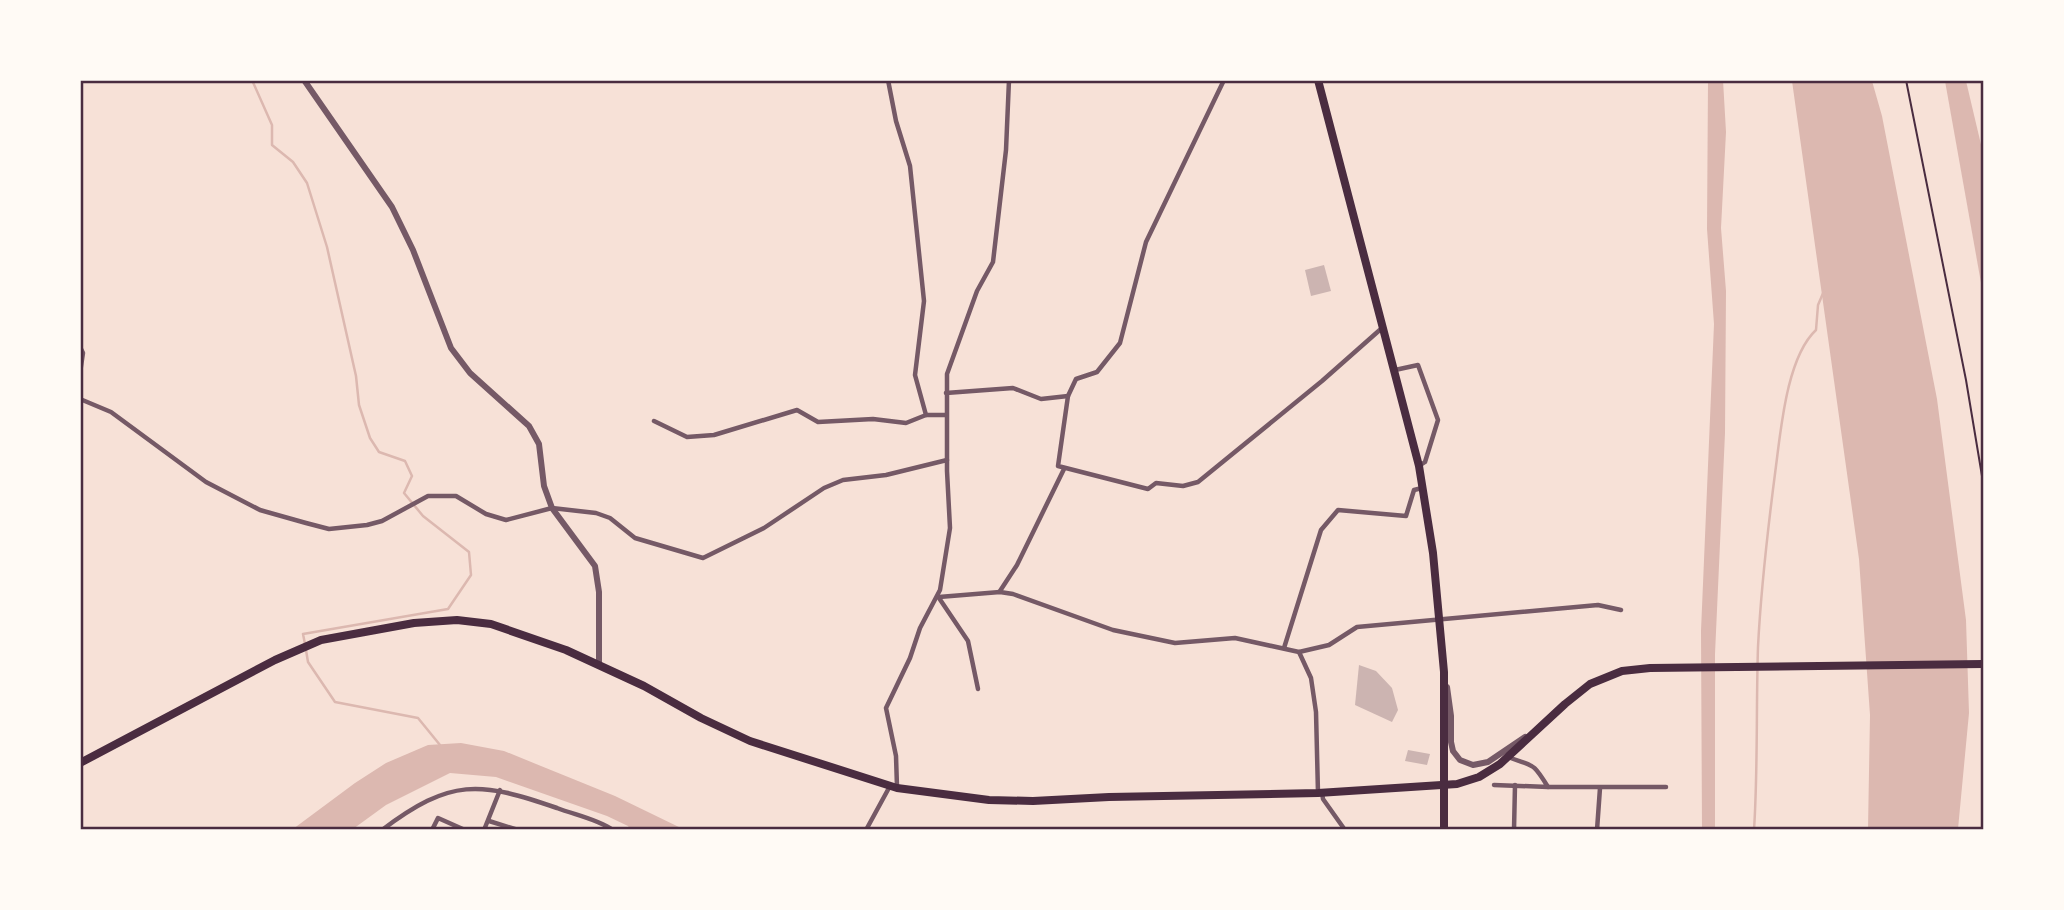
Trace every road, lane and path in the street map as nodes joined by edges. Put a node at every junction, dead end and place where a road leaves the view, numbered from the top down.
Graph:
1 (304, 80) edge
2 (888, 80) edge
3 (1009, 80) edge
4 (1224, 80) edge
5 (1318, 80) edge
6 (1906, 80) edge
7 (1383, 327) junction
8 (80, 347) edge
9 (1394, 370) junction
10 (80, 373) edge
11 (946, 393) junction
12 (1068, 396) junction
13 (80, 399) edge
14 (926, 415) junction
15 (946, 415) junction
16 (654, 421) dead end
17 (947, 460) junction
18 (1419, 466) junction
19 (1064, 469) junction
20 (1983, 482) edge
21 (1423, 488) junction
22 (552, 508) junction
23 (1000, 592) junction
24 (938, 597) junction
25 (1620, 610) dead end
26 (1440, 620) junction
27 (1284, 649) junction
28 (1299, 652) junction
29 (1983, 664) edge
30 (599, 665) junction
31 (1444, 672) junction
32 (978, 690) dead end
33 (1534, 732) junction
34 (1507, 757) junction
35 (80, 762) edge
36 (1494, 785) dead end
37 (1515, 785) junction
38 (1444, 786) junction
39 (894, 787) junction
40 (1548, 787) junction
41 (1666, 787) dead end
42 (1600, 788) junction
43 (500, 790) junction
44 (1320, 792) junction
45 (489, 821) junction
46 (382, 830) edge
47 (432, 830) edge
48 (465, 830) edge
49 (484, 830) edge
50 (518, 830) edge
51 (613, 830) edge
52 (866, 830) edge
53 (1345, 830) edge
54 (1444, 830) edge
55 (1514, 830) edge
56 (1597, 830) edge

1 - 22 street
2 - 14 street
3 - 11 street
4 - 12 street
5 - 7 main road
6 - 20 path
7 - 9 main road
7 - 19 street
8 - 10 street
9 - 18 main road
9 - 18 street
11 - 12 street
11 - 15 street
12 - 19 street
13 - 22 street
14 - 15 street
14 - 16 street
15 - 17 street
17 - 22 street
17 - 24 street
18 - 21 main road
19 - 23 street
21 - 26 main road
21 - 27 street
22 - 30 street
23 - 24 street
23 - 27 street
24 - 32 street
24 - 39 street
25 - 26 street
26 - 28 street
26 - 31 main road
27 - 28 street
28 - 44 street
29 - 33 main road
30 - 35 main road
30 - 39 main road
31 - 33 street
31 - 38 main road
33 - 34 main road
34 - 38 main road
34 - 40 street
36 - 37 street
37 - 40 street
37 - 55 street
38 - 44 main road
38 - 54 main road
39 - 44 main road
39 - 52 street
40 - 42 street
41 - 42 street
42 - 56 street
43 - 45 street
43 - 46 street
43 - 51 street
44 - 53 street
45 - 49 street
45 - 50 street
47 - 48 street

